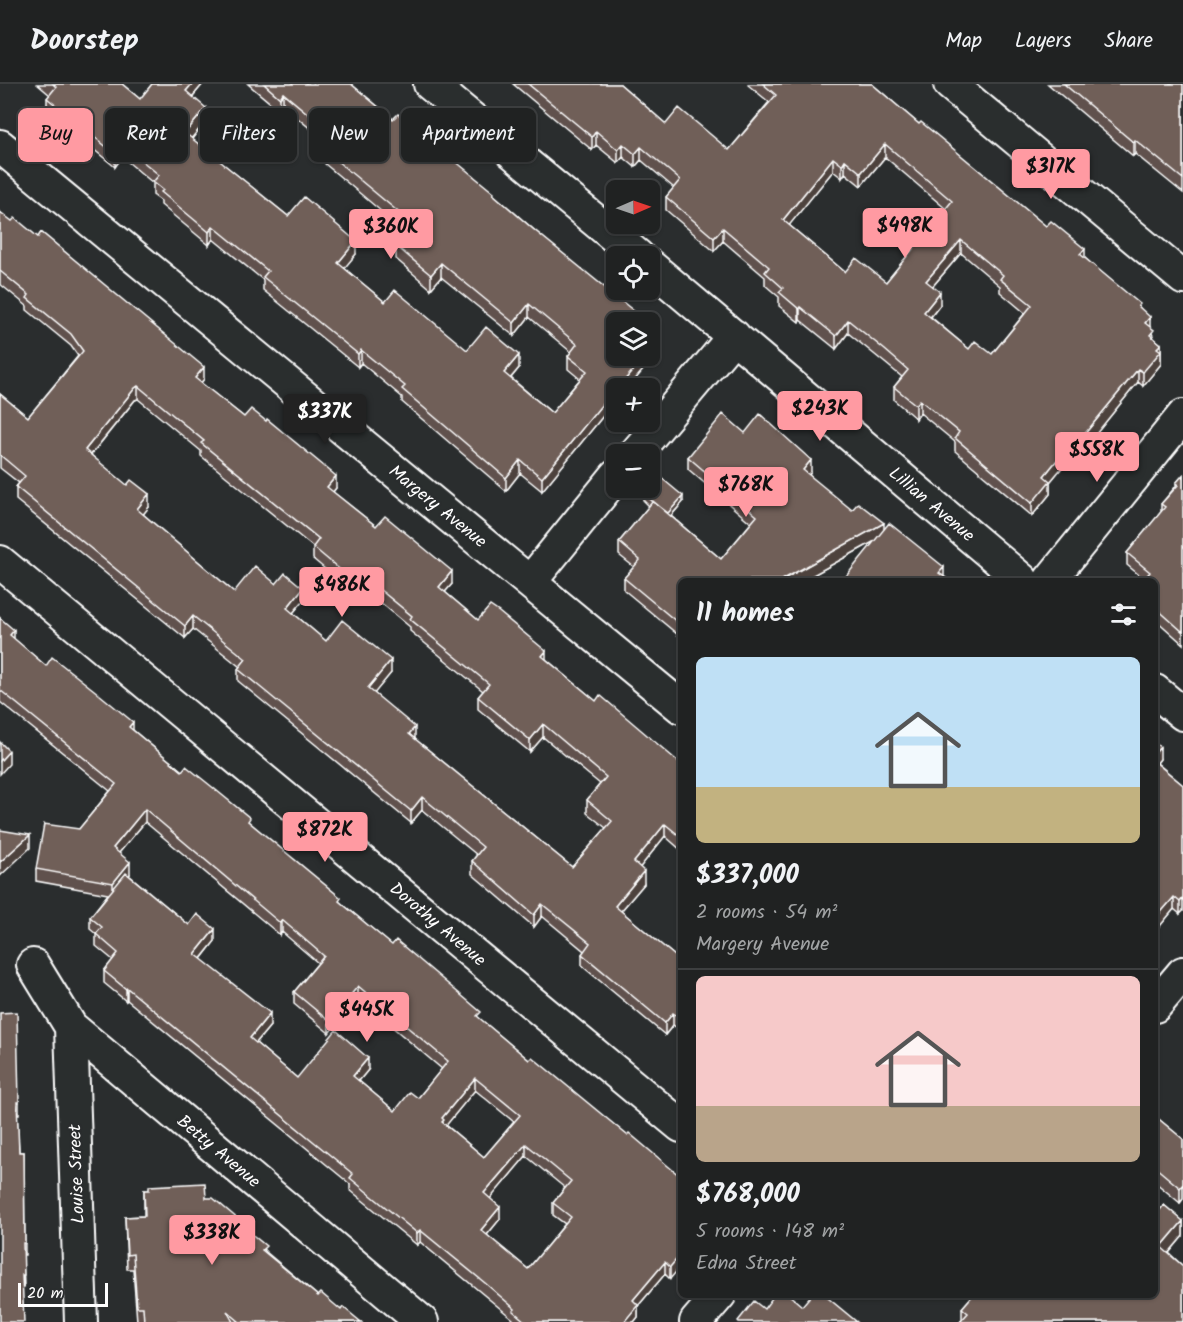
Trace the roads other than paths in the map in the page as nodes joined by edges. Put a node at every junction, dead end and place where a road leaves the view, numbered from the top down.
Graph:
1 (430, 84) edge
2 (950, 84) edge
3 (0, 147) edge
4 (626, 246) edge
5 (660, 274) edge
6 (1183, 278) edge
7 (734, 336) junction
8 (1183, 416) edge
9 (643, 444) edge
10 (606, 488) edge
11 (0, 562) edge
12 (1020, 578) edge
13 (1052, 578) edge
14 (530, 582) junction
15 (1158, 693) edge
16 (678, 705) edge
17 (1183, 714) edge
18 (33, 965) dead end
19 (1183, 973) edge
20 (1158, 1002) edge
21 (71, 1026) junction
22 (678, 1124) edge
23 (717, 1298) edge
24 (81, 1322) edge
25 (422, 1322) edge
26 (696, 1322) edge

1 - 4 street
2 - 6 street
3 - 14 street, Margery Avenue
5 - 7 street, Lillian Avenue
7 - 9 street
7 - 12 street, Lillian Avenue
8 - 13 street
10 - 14 street
11 - 22 street, Dorothy Avenue
14 - 16 street, Margery Avenue
15 - 17 street
18 - 21 street
19 - 20 street
21 - 24 street, Louise Street
21 - 25 street, Betty Avenue
23 - 26 street

